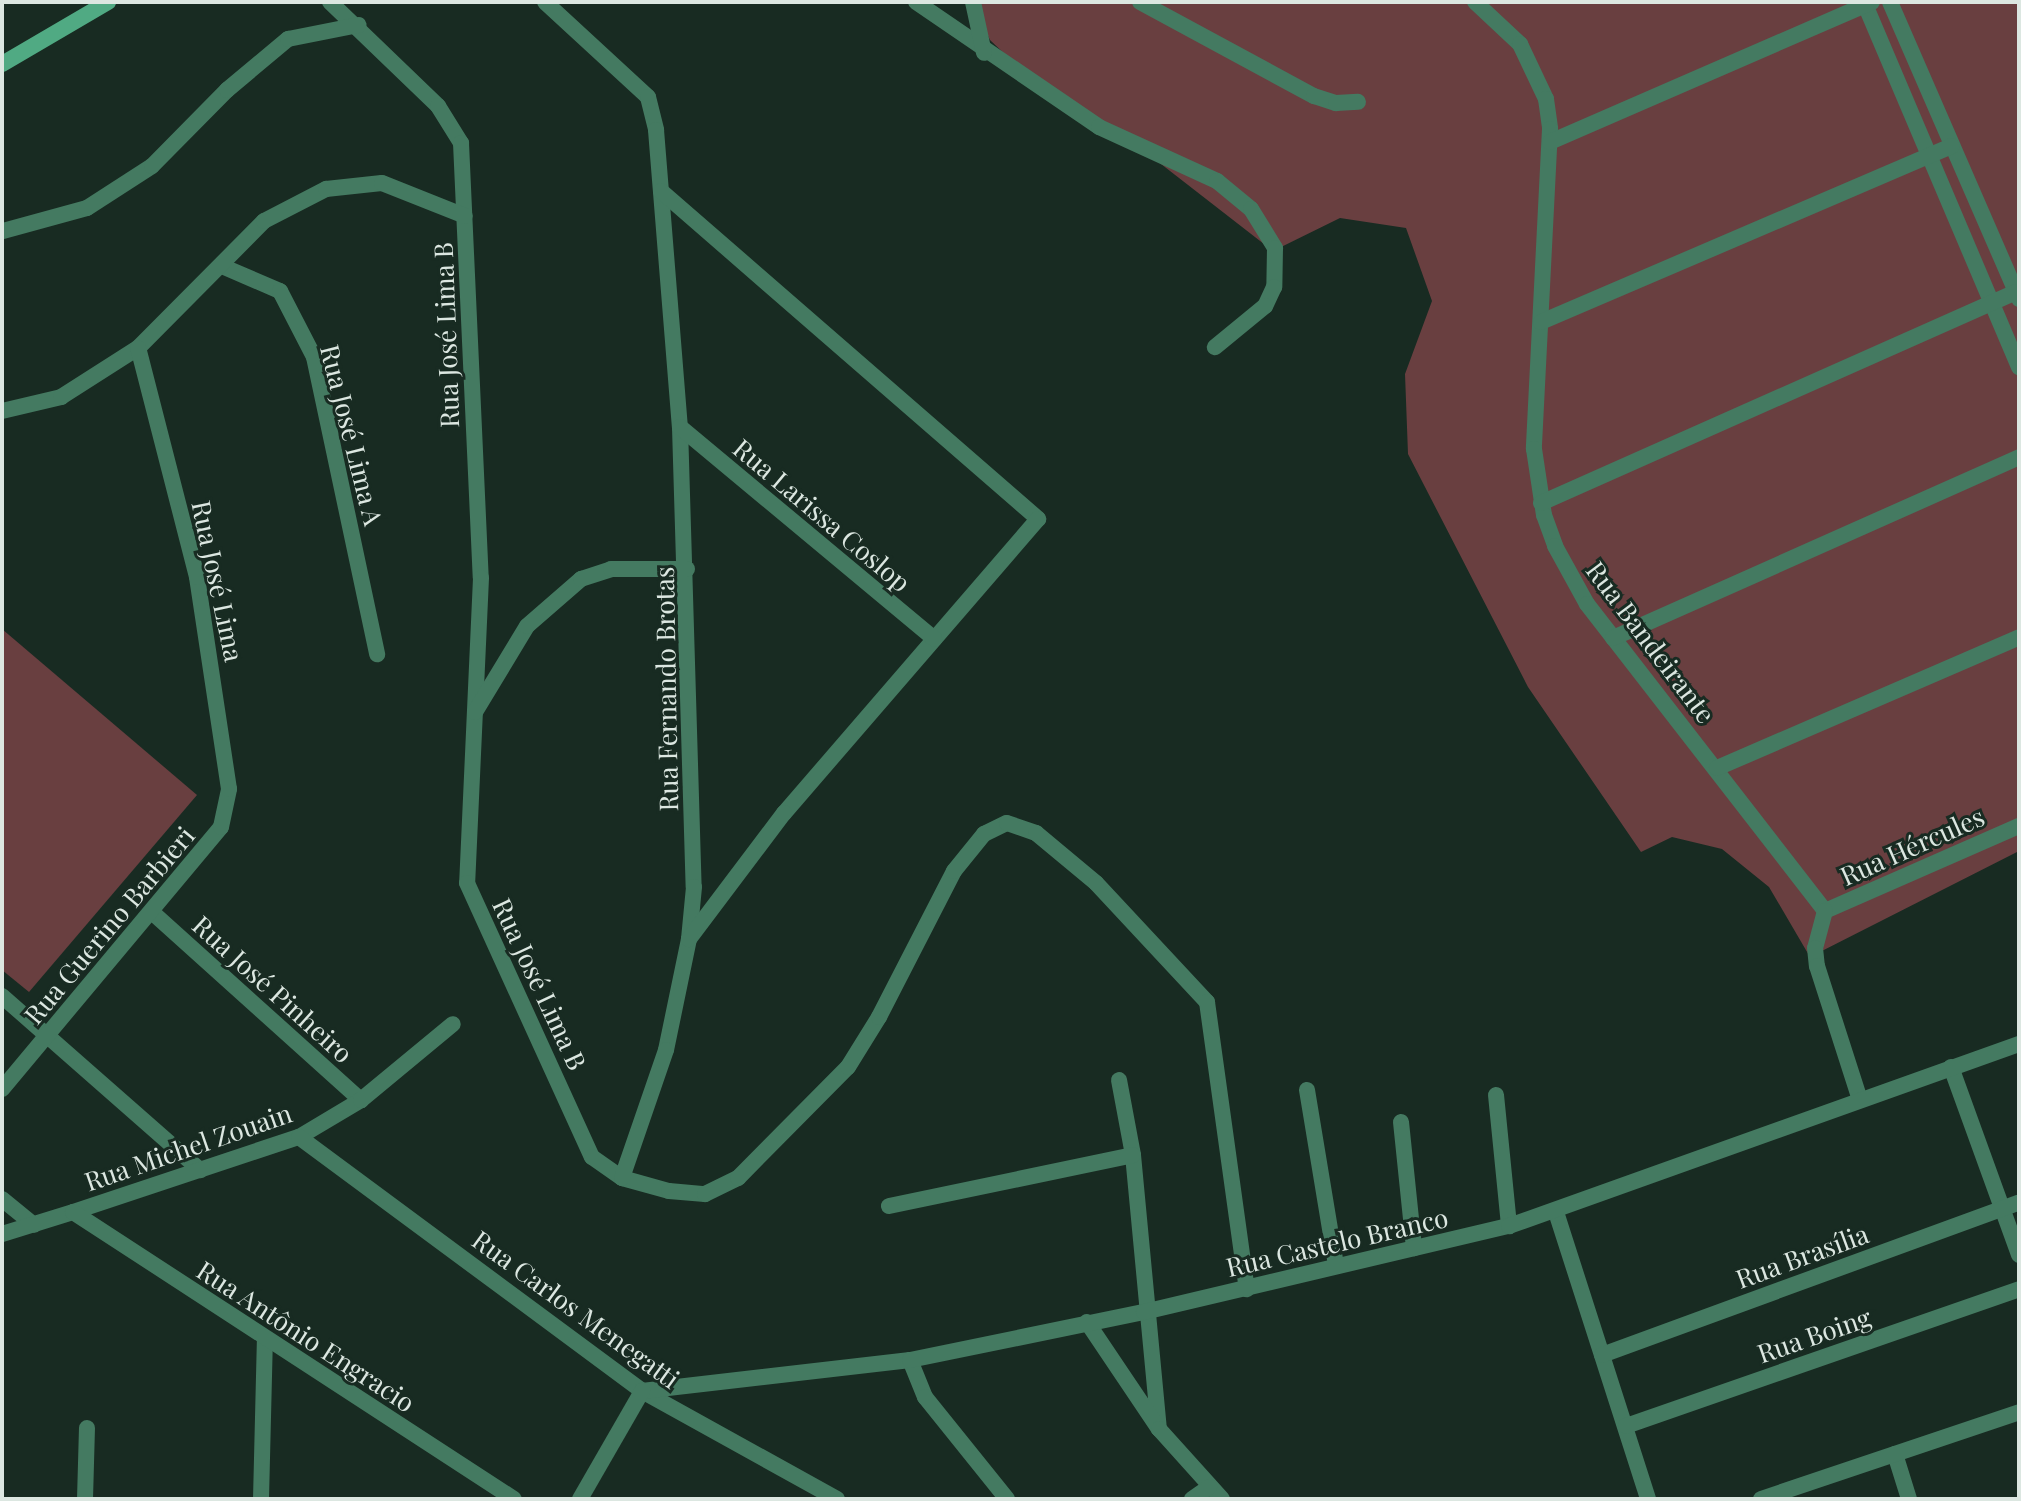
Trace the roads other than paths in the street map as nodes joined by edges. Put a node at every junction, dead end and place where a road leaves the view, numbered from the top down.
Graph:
1 (108, 2) edge
2 (330, 2) edge
3 (545, 2) edge
4 (916, 2) edge
5 (973, 2) edge
6 (1140, 2) edge
7 (1476, 2) edge
8 (1890, 2) edge
9 (1867, 3) edge
10 (359, 25) junction
11 (984, 53) junction
12 (2, 64) edge
13 (1358, 102) dead end
14 (1550, 142) junction
15 (1952, 146) junction
16 (1930, 156) junction
17 (661, 191) junction
18 (465, 216) junction
19 (3, 231) edge
20 (224, 267) junction
21 (2018, 296) edge
22 (1992, 303) junction
23 (1541, 322) junction
24 (1215, 347) dead end
25 (138, 348) junction
26 (2019, 367) edge
27 (2, 411) edge
28 (680, 427) junction
29 (2019, 457) edge
30 (1541, 503) junction
31 (687, 569) junction
32 (2019, 637) edge
33 (1613, 638) junction
34 (934, 639) junction
35 (377, 654) dead end
36 (474, 713) junction
37 (1717, 768) junction
38 (2019, 826) edge
39 (221, 827) joint
40 (1825, 911) junction
41 (153, 913) junction
42 (689, 939) junction
43 (2, 996) edge
44 (453, 1024) dead end
45 (48, 1035) junction
46 (2019, 1044) edge
47 (1951, 1067) junction
48 (1119, 1080) dead end
49 (2, 1089) edge
50 (1307, 1090) dead end
51 (1496, 1095) dead end
52 (361, 1100) junction
53 (1860, 1100) junction
54 (1401, 1122) dead end
55 (299, 1137) junction
56 (1133, 1155) junction
57 (200, 1170) junction
58 (622, 1178) junction
59 (2, 1199) edge
60 (2011, 1205) edge
61 (889, 1206) dead end
62 (73, 1212) junction
63 (1556, 1212) junction
64 (34, 1225) junction
65 (1509, 1226) junction
66 (2, 1234) edge
67 (1414, 1248) junction
68 (2019, 1255) edge
69 (1336, 1266) junction
70 (1247, 1289) junction
71 (2019, 1289) edge
72 (1144, 1312) junction
73 (1087, 1322) junction
74 (265, 1338) junction
75 (1602, 1355) junction
76 (910, 1360) junction
77 (642, 1391) junction
78 (2019, 1412) edge
79 (1626, 1426) junction
80 (87, 1428) dead end
81 (1159, 1429) junction
82 (1895, 1454) junction
83 (1209, 1487) junction
84 (85, 1499) edge
85 (261, 1499) edge
86 (514, 1499) edge
87 (580, 1499) edge
88 (837, 1499) edge
89 (1007, 1499) edge
90 (1192, 1499) edge
91 (1222, 1499) edge
92 (1648, 1499) edge
93 (1761, 1499) edge
94 (1909, 1499) edge

1 - 12 main road
2 - 10 street, Rua José Lima B
3 - 17 street, Rua Fernando Brotas
4 - 11 street
5 - 11 street
6 - 13 street
7 - 14 street, Rua Bandeirante
8 - 15 street
9 - 14 street
9 - 16 street
10 - 18 street, Rua José Lima B
10 - 19 street
11 - 24 street
14 - 23 street, Rua Bandeirante
15 - 16 street
15 - 21 street
16 - 22 street
16 - 23 street
17 - 28 street, Rua Fernando Brotas
17 - 34 street
18 - 20 street
18 - 36 street, Rua José Lima B
20 - 25 street
20 - 35 street, Rua José Lima A
21 - 22 street
22 - 26 street
22 - 30 street
23 - 30 street, Rua Bandeirante
25 - 27 street
25 - 39 street, Rua José Lima
28 - 31 street, Rua Fernando Brotas
28 - 34 street, Rua Larissa Coslop
29 - 33 street
30 - 33 street, Rua Bandeirante
31 - 36 street
31 - 42 street, Rua Fernando Brotas
32 - 37 street
33 - 37 street, Rua Bandeirante
34 - 42 street
36 - 58 street, Rua José Lima B
37 - 40 street, Rua Bandeirante
38 - 40 street, Rua Hércules
39 - 41 street, Rua Guerino Barbieri
40 - 53 street
41 - 45 street, Rua Guerino Barbieri
41 - 52 street, Rua José Pinheiro
42 - 58 street, Rua Fernando Brotas
43 - 45 street
44 - 52 street, Rua Michel Zouain
45 - 49 street, Rua Guerino Barbieri
45 - 57 street
46 - 47 street, Rua Castelo Branco
47 - 53 street, Rua Castelo Branco
47 - 60 street
48 - 56 street
50 - 69 street
51 - 65 street
52 - 55 street, Rua Michel Zouain
53 - 63 street, Rua Castelo Branco
54 - 67 street
55 - 57 street, Rua Michel Zouain
55 - 77 street, Rua Carlos Menegatti
56 - 61 street
56 - 72 street
57 - 62 street, Rua Michel Zouain
58 - 70 street, Rua José Lima B
59 - 64 street
60 - 68 street
60 - 75 street, Rua Brasília
62 - 64 street, Rua Michel Zouain
62 - 74 street, Rua Antônio Engracio
63 - 65 street, Rua Castelo Branco
63 - 75 street
64 - 66 street, Rua Michel Zouain
65 - 67 street, Rua Castelo Branco
67 - 69 street, Rua Castelo Branco
69 - 70 street, Rua Castelo Branco
70 - 72 street, Rua Castelo Branco
71 - 79 street, Rua Boing
72 - 73 street, Rua Castelo Branco
72 - 81 street
73 - 76 street, Rua Castelo Branco
73 - 81 street
74 - 85 street
74 - 86 street, Rua Antônio Engracio
75 - 79 street
76 - 77 street, Rua Castelo Branco
76 - 89 street
77 - 87 street
77 - 88 street, Rua Carlos Menegatti
78 - 82 street
79 - 92 street
80 - 84 street
81 - 83 street
82 - 93 street
82 - 94 street
83 - 90 street
83 - 91 street

